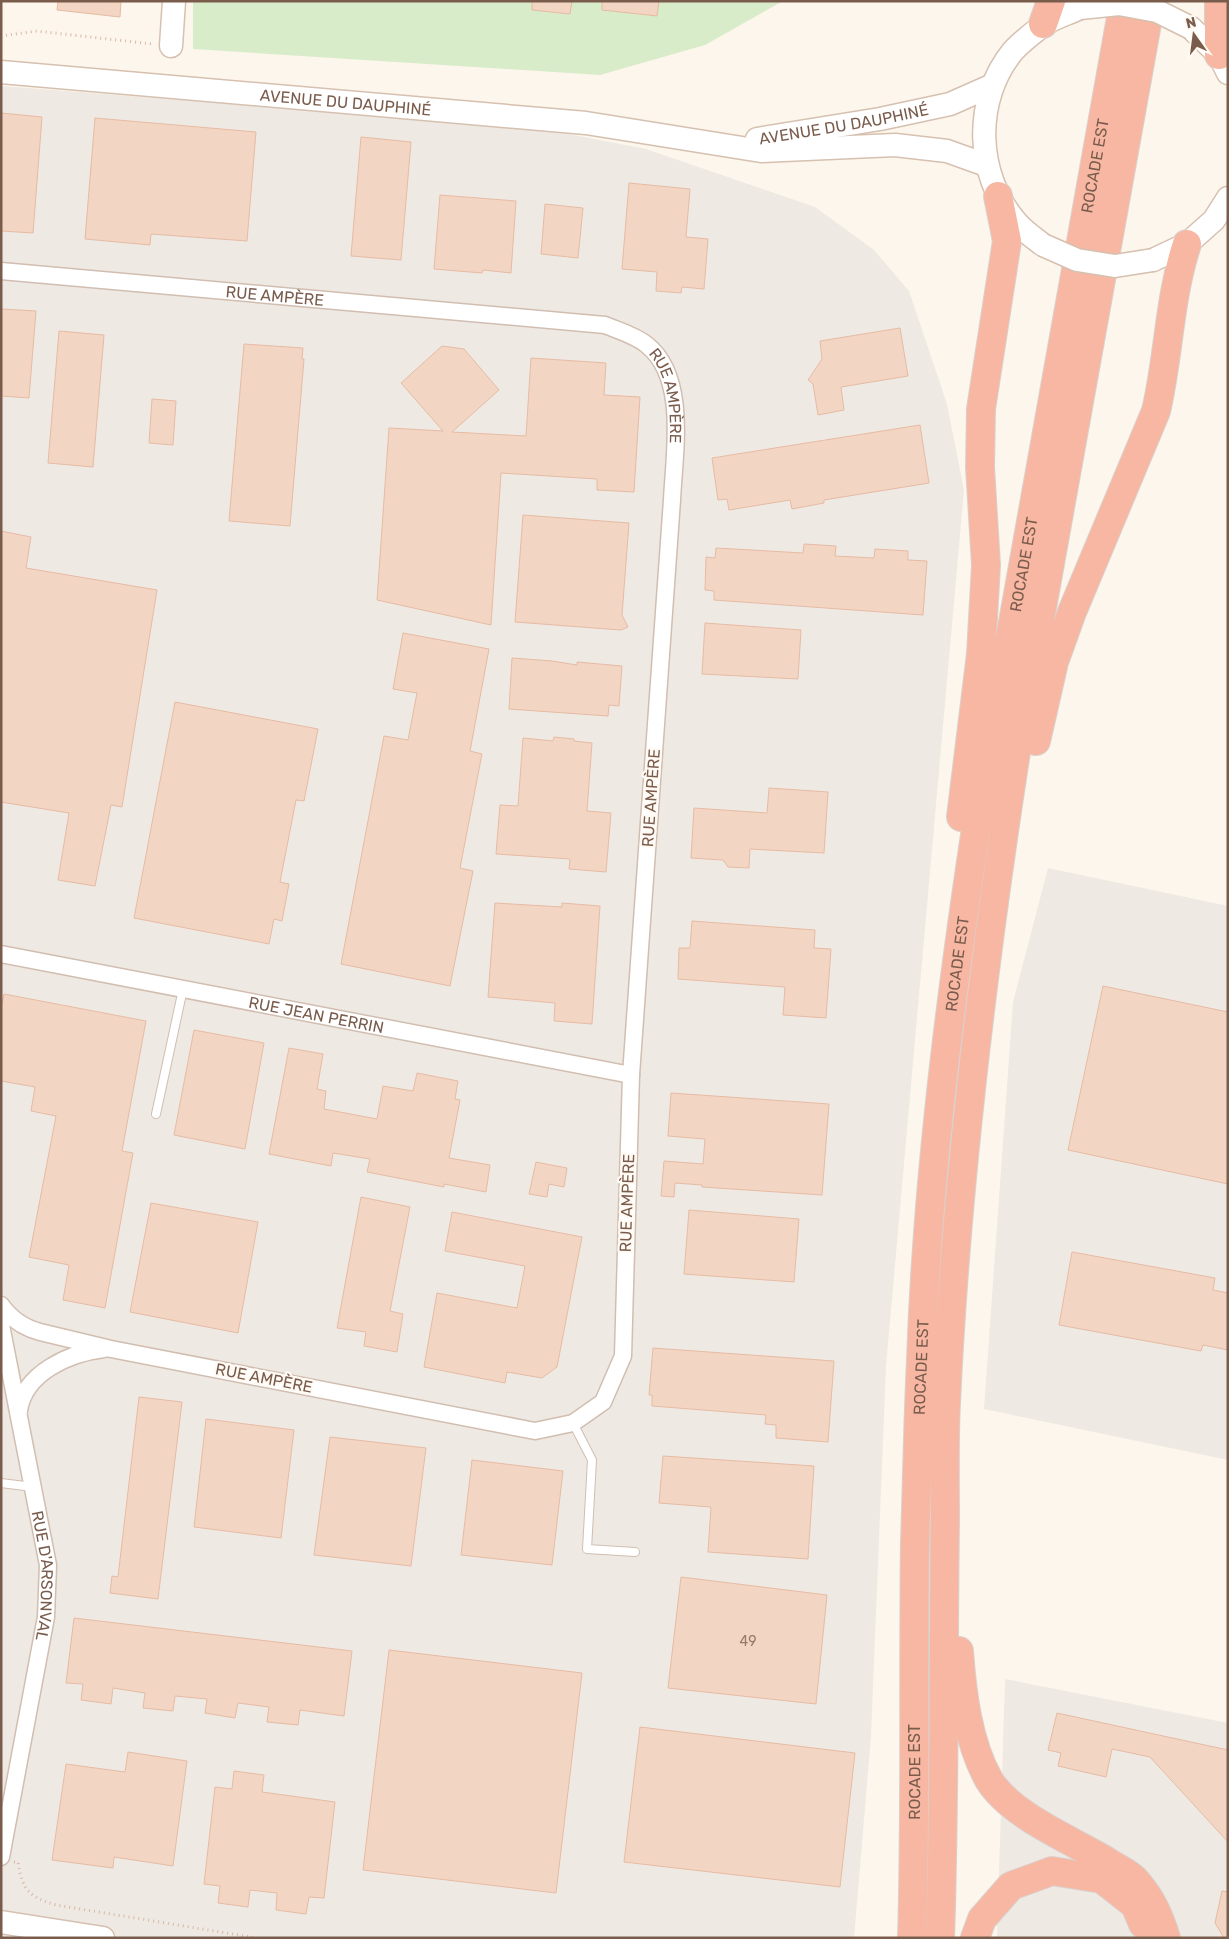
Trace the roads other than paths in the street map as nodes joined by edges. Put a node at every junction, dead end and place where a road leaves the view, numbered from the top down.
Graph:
1 (174, 1) edge
2 (1124, 1) edge
3 (1151, 1) edge
4 (1219, 1) edge
5 (1047, 13) edge
6 (171, 46) road end
7 (1223, 64) edge
8 (1, 72) edge
9 (993, 85) junction
10 (689, 140) junction
11 (986, 165) junction
12 (998, 196) junction
13 (1228, 198) edge
14 (1187, 244) junction
15 (1, 272) edge
16 (997, 877) junction
17 (959, 947) junction
18 (1, 954) edge
19 (183, 989) junction
20 (631, 1075) junction
21 (156, 1114) dead end
22 (1, 1305) edge
23 (1, 1325) edge
24 (111, 1349) junction
25 (1, 1365) edge
26 (13, 1387) junction
27 (19, 1415) junction
28 (573, 1423) junction
29 (1, 1483) edge
30 (33, 1487) junction
31 (635, 1552) dead end
32 (944, 1590) junction
33 (915, 1638) junction
34 (5, 1859) edge
35 (1, 1922) edge
36 (103, 1938) edge
37 (893, 1938) edge
38 (912, 1938) edge
39 (940, 1938) edge
40 (974, 1938) edge
41 (1148, 1938) edge
42 (1166, 1938) edge

1 - 6 main road
2 - 17 highway, ROCADE EST
3 - 16 highway, ROCADE EST
4 - 7 highway
5 - 7 main road, bridge
5 - 9 main road
8 - 10 main road, AVENUE DU DAUPHINÉ
9 - 10 main road, AVENUE DU DAUPHINÉ
9 - 11 main road
10 - 11 main road, AVENUE DU DAUPHINÉ
11 - 12 main road
12 - 14 main road, bridge
12 - 17 highway
13 - 14 main road
14 - 16 highway
15 - 20 street, RUE AMPÈRE
16 - 32 highway, ROCADE EST
17 - 33 highway, ROCADE EST
18 - 19 street, RUE JEAN PERRIN
19 - 20 street, RUE JEAN PERRIN
19 - 21 lane
20 - 28 street, RUE AMPÈRE
22 - 24 street, RUE AMPÈRE
23 - 26 street, RUE D'ARSONVAL
24 - 27 street, RUE AMPÈRE
24 - 28 street, RUE AMPÈRE
25 - 26 street
26 - 27 street, RUE D'ARSONVAL
27 - 30 street, RUE D'ARSONVAL
28 - 31 lane
29 - 30 lane
30 - 34 street, RUE D'ARSONVAL
32 - 39 highway, ROCADE EST
32 - 42 highway
33 - 37 highway
33 - 38 highway, ROCADE EST
35 - 36 main road
40 - 41 highway

